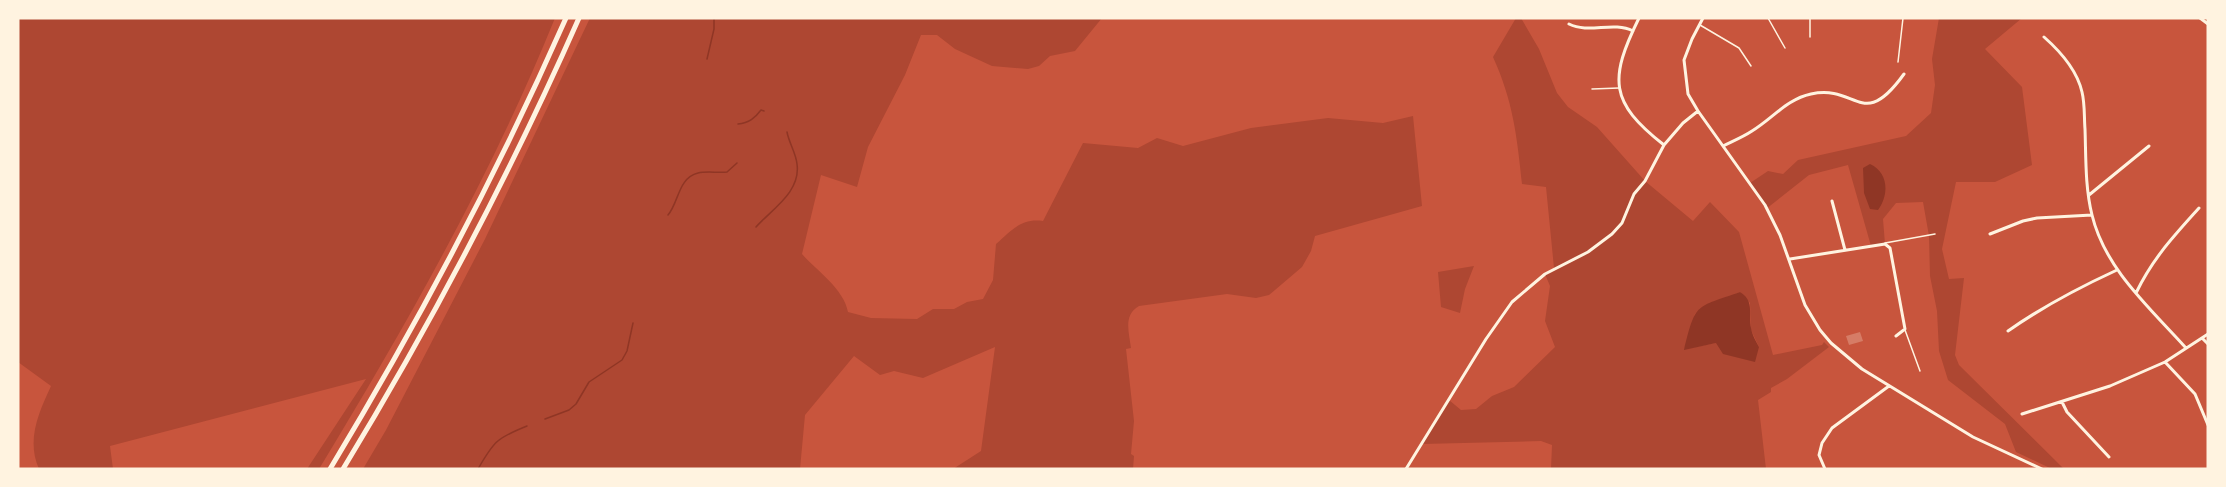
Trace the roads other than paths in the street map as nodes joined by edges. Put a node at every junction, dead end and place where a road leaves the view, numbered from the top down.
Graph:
1 (566, 18) edge
2 (579, 18) edge
3 (1639, 18) edge
4 (1703, 18) edge
5 (1768, 18) edge
6 (1810, 18) edge
7 (2200, 18) edge
8 (1569, 24) dead end
9 (1699, 24) junction
10 (2208, 24) edge
11 (1633, 31) junction
12 (1810, 37) dead end
13 (2044, 37) dead end
14 (1785, 48) dead end
15 (1751, 66) dead end
16 (1904, 74) dead end
17 (1619, 88) junction
18 (1592, 89) dead end
19 (1698, 111) junction
20 (1664, 145) junction
21 (1723, 146) junction
22 (2149, 146) dead end
23 (2089, 195) junction
24 (1832, 201) dead end
25 (2199, 208) dead end
26 (2092, 216) junction
27 (1935, 234) dead end
28 (1990, 234) dead end
29 (1885, 244) junction
30 (1845, 250) junction
31 (1790, 259) junction
32 (2116, 270) junction
33 (2136, 293) junction
34 (1905, 329) junction
35 (2008, 332) dead end
36 (2208, 334) edge
37 (1896, 336) dead end
38 (2204, 339) junction
39 (2208, 344) edge
40 (2186, 348) junction
41 (2165, 362) junction
42 (1920, 371) dead end
43 (1889, 386) junction
44 (2062, 402) junction
45 (2022, 414) dead end
46 (2208, 424) edge
47 (2109, 458) dead end
48 (330, 469) edge
49 (343, 469) edge
50 (1406, 469) edge
51 (1825, 469) edge
52 (2042, 469) edge

1 - 48 highway
2 - 49 highway
3 - 11 street
4 - 9 street
5 - 14 lane
6 - 12 lane
7 - 10 street
8 - 11 street
9 - 15 lane
9 - 19 street
11 - 17 street
13 - 23 street
16 - 21 street
17 - 18 lane
17 - 20 street
19 - 20 street
19 - 21 street
20 - 50 street
21 - 31 street
22 - 23 street
23 - 26 street
24 - 30 street
25 - 33 street
26 - 28 street
26 - 32 street
27 - 29 lane
29 - 30 street
29 - 34 street
30 - 31 street
31 - 43 street
32 - 33 street
32 - 35 street
33 - 40 street
34 - 37 street
34 - 42 lane
36 - 38 street
38 - 39 street
38 - 40 street
40 - 41 street
41 - 44 street
41 - 46 street
43 - 51 street
43 - 52 street
44 - 45 street
44 - 47 street

